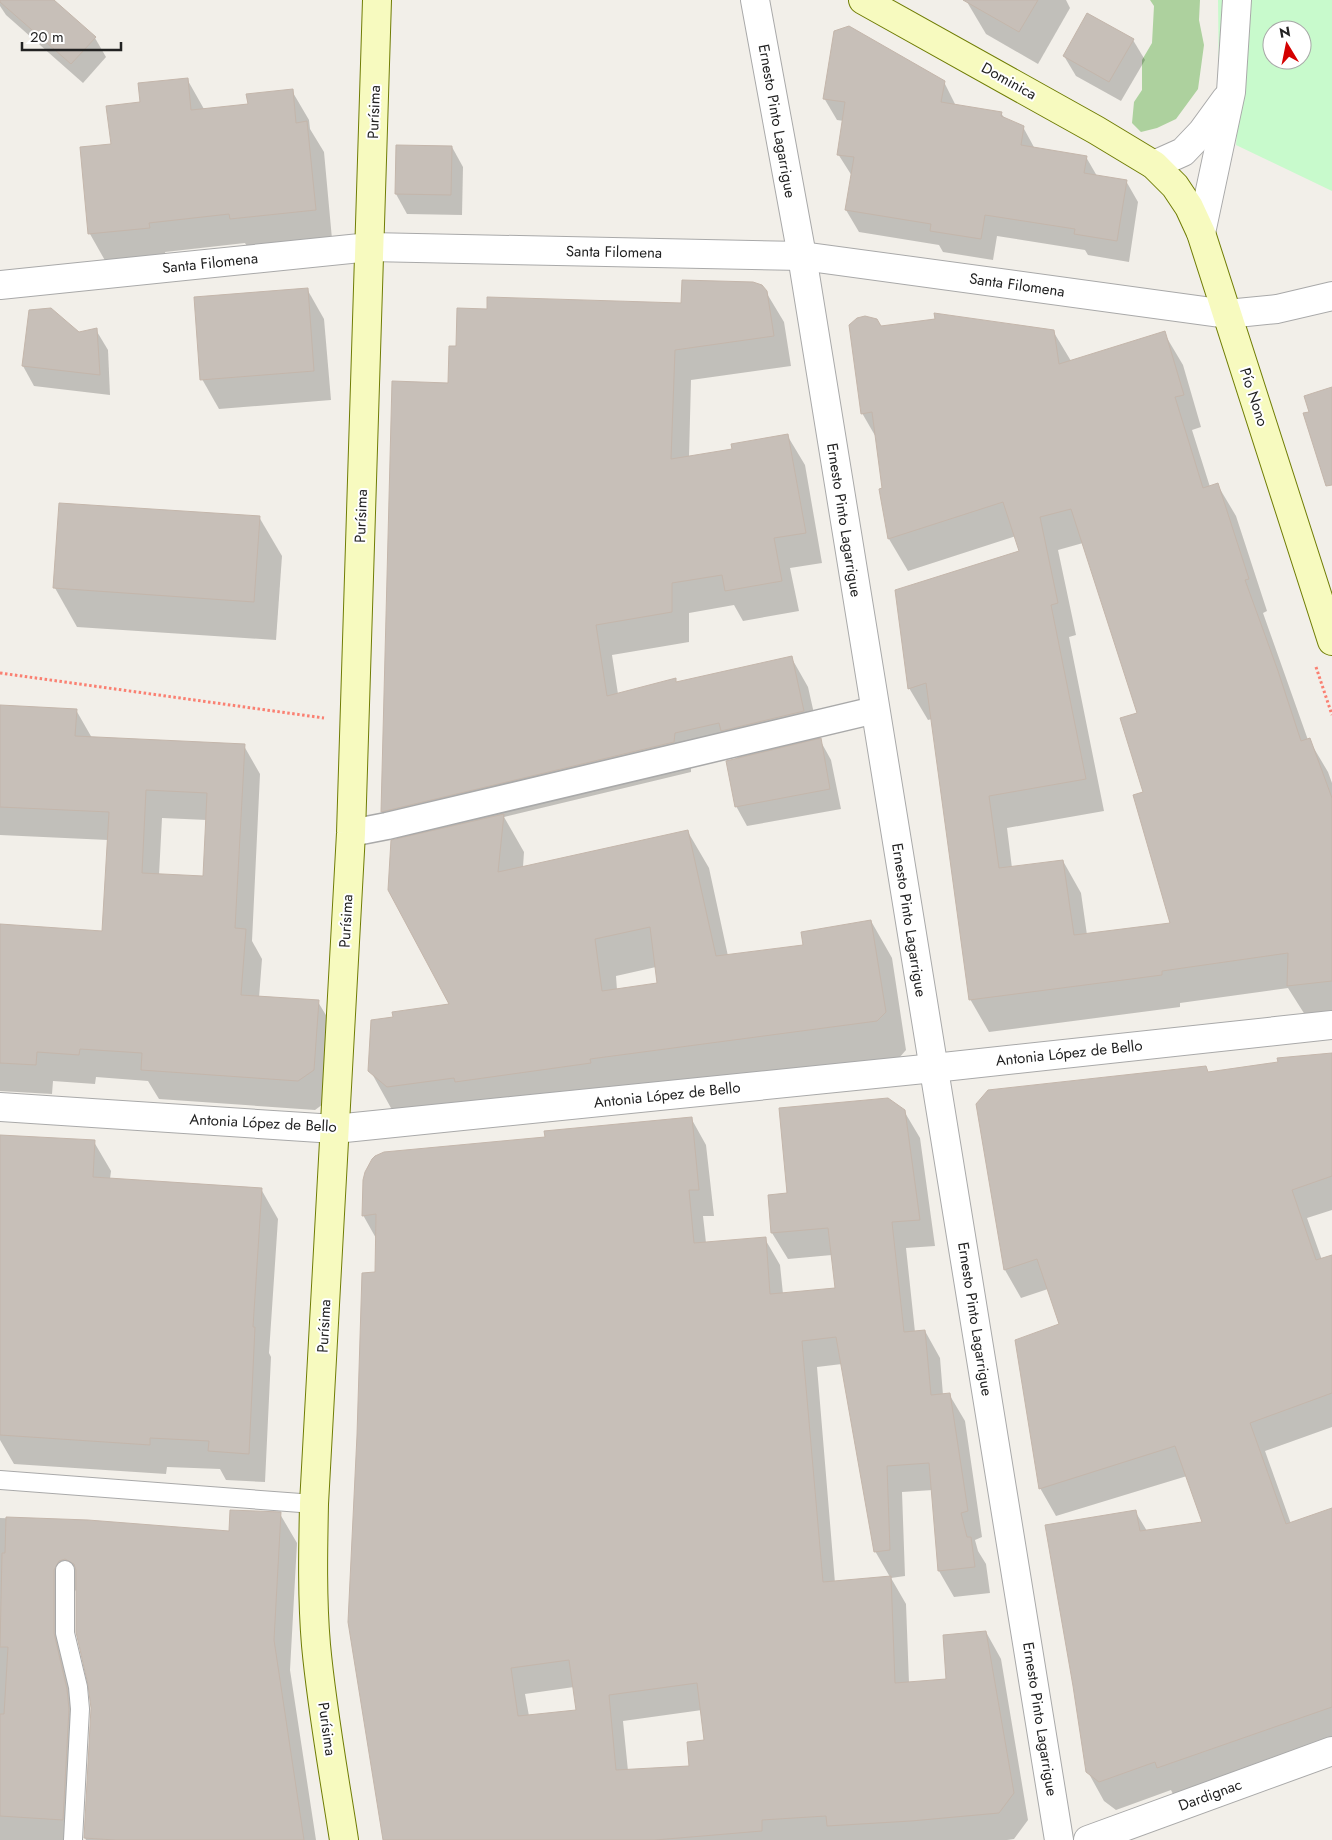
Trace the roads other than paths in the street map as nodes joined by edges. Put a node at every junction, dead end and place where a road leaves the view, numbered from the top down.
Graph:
1 (377, 0) edge
2 (756, 0) edge
3 (863, 0) edge
4 (1237, 0) edge
5 (1231, 92) junction
6 (1154, 165) junction
7 (1201, 233) junction
8 (370, 247) junction
9 (802, 256) junction
10 (0, 285) edge
11 (1332, 296) edge
12 (1227, 314) junction
13 (1332, 641) edge
14 (875, 710) junction
15 (352, 833) junction
16 (1332, 1025) edge
17 (934, 1068) junction
18 (0, 1106) edge
19 (335, 1129) junction
20 (0, 1480) edge
21 (314, 1504) junction
22 (65, 1570) dead end
23 (1332, 1751) edge
24 (73, 1840) edge
25 (344, 1840) edge
26 (1059, 1840) edge
27 (1088, 1840) edge

1 - 8 main road, Purísima
2 - 9 street, Ernesto Pinto Lagarrigue
3 - 6 main road, Dominica
4 - 5 street
5 - 6 street
5 - 7 street
6 - 7 main road, Pío Nono
7 - 12 main road, Pío Nono
8 - 9 street, Santa Filomena
8 - 10 street, Santa Filomena
8 - 15 main road, Purísima
9 - 12 street, Santa Filomena
9 - 14 street, Ernesto Pinto Lagarrigue
11 - 12 street, Santa Filomena
12 - 13 main road, Pío Nono
14 - 15 street
14 - 17 street, Ernesto Pinto Lagarrigue
15 - 19 main road, Purísima
16 - 17 street, Antonia López de Bello
17 - 19 street, Antonia López de Bello
17 - 26 street, Ernesto Pinto Lagarrigue
18 - 19 street, Antonia López de Bello
19 - 21 main road, Purísima
20 - 21 lane
21 - 25 main road, Purísima
22 - 24 lane
23 - 27 street, Dardignac

